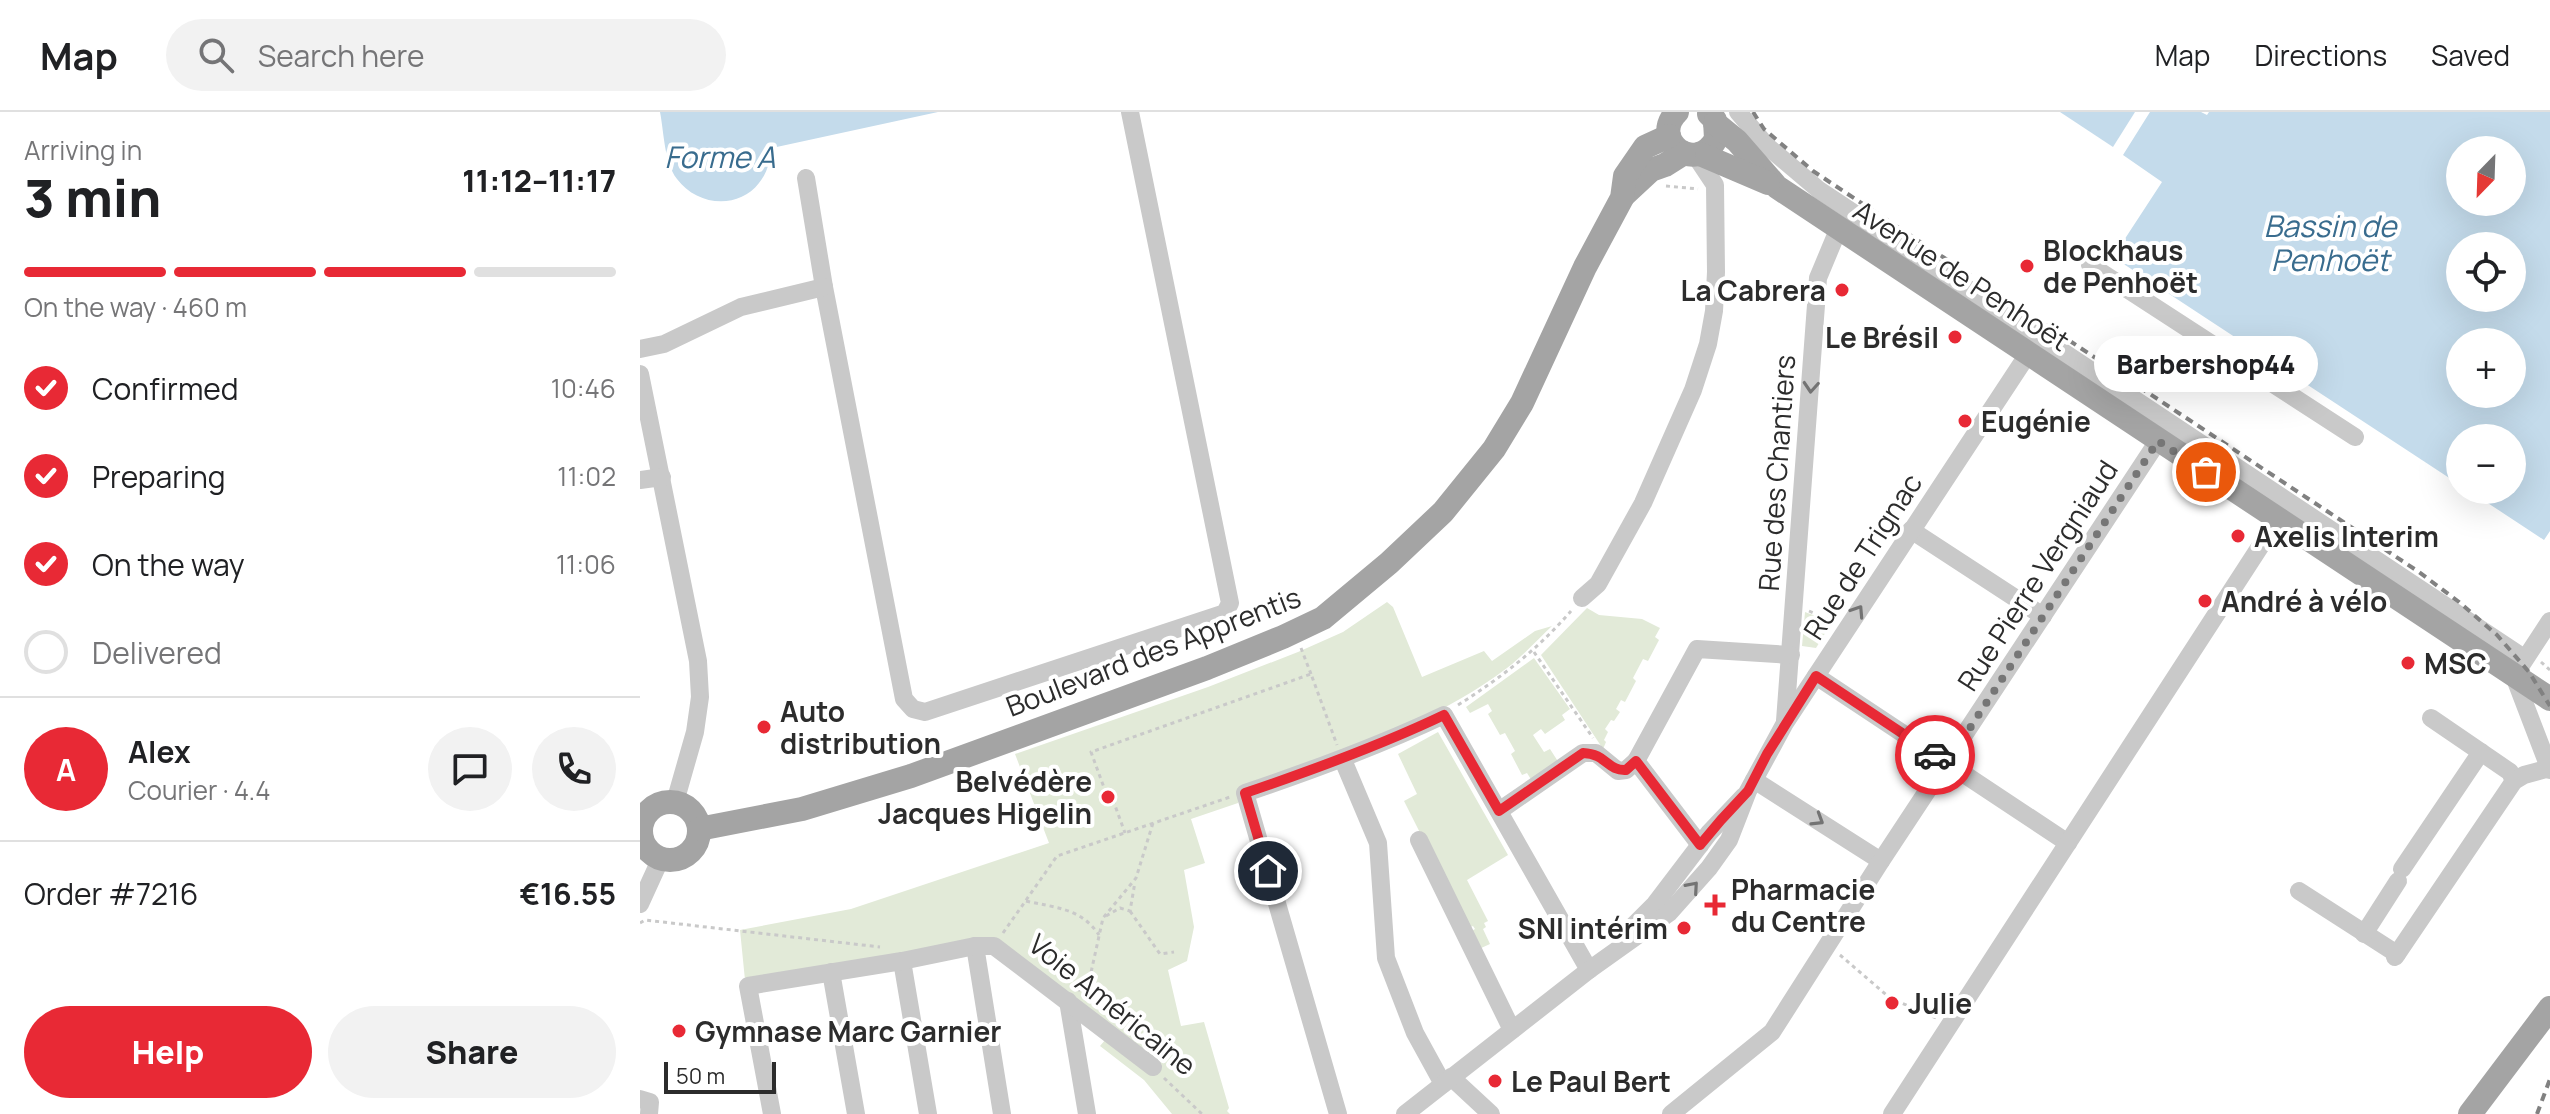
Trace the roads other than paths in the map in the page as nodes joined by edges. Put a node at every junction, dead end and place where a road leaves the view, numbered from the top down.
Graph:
1 (1130, 112) edge
2 (1738, 112) edge
3 (1714, 116) edge
4 (1681, 134) edge
5 (806, 178) dead end
6 (1777, 187) junction
7 (1838, 230) junction
8 (2090, 265) dead end
9 (824, 287) junction
10 (640, 349) edge
11 (2028, 354) junction
12 (640, 374) edge
13 (2355, 437) dead end
14 (2158, 441) junction
15 (662, 477) junction
16 (640, 480) edge
17 (2278, 519) junction
18 (1911, 530) junction
19 (1582, 598) road end
20 (2043, 616) junction
21 (2550, 621) edge
22 (1791, 655) junction
23 (2519, 667) junction
24 (1816, 676) junction
25 (2550, 699) edge
26 (2431, 718) dead end
27 (1785, 723) junction
28 (2481, 752) junction
29 (1343, 760) junction
30 (1636, 761) junction
31 (1947, 763) junction
32 (2550, 769) edge
33 (2514, 781) junction
34 (1751, 786) junction
35 (675, 802) junction
36 (1499, 811) junction
37 (699, 829) junction
38 (641, 834) edge
39 (1419, 840) dead end
40 (2068, 843) junction
41 (1700, 845) junction
42 (661, 858) junction
43 (1881, 861) junction
44 (2299, 891) dead end
45 (643, 912) edge
46 (2364, 934) junction
47 (975, 946) junction
48 (897, 954) junction
49 (1589, 970) junction
50 (831, 972) junction
51 (1068, 1001) junction
52 (2550, 1008) edge
53 (1512, 1030) junction
54 (1153, 1067) road end
55 (1447, 1080) junction
56 (640, 1099) edge
57 (649, 1114) edge
58 (772, 1114) edge
59 (856, 1114) edge
60 (928, 1114) edge
61 (1002, 1114) edge
62 (1087, 1114) edge
63 (1338, 1114) edge
64 (1405, 1114) edge
65 (1491, 1114) edge
66 (1671, 1114) edge
67 (1892, 1114) edge
68 (2470, 1114) edge

1 - 9 street
2 - 23 street
3 - 4 main road
3 - 6 main road, Avenue de Penhoët
4 - 6 main road
4 - 19 street
4 - 37 main road, Boulevard des Apprentis
5 - 9 street
6 - 7 main road, Avenue de Penhoët
7 - 11 main road, Avenue de Penhoët
7 -> 22 street, Rue des Chantiers
8 - 13 street
9 - 10 street
11 - 14 main road, Avenue de Penhoët
11 - 18 street, Rue de Trignac
12 - 15 street
14 - 17 main road, Avenue de Penhoët
14 - 20 street, Rue Pierre Vergniaud
15 - 16 street
15 - 35 street
17 - 23 main road, Avenue de Penhoët
17 - 40 street
18 - 20 street
24 -> 18 street, Rue de Trignac
20 - 31 street, Rue Pierre Vergniaud
21 - 23 street
22 - 27 street, Rue des Chantiers
22 - 30 street
23 - 25 main road, Avenue de Penhoët
23 - 32 street
24 - 27 street, Rue de Trignac
24 - 31 street
26 - 28 street
27 - 34 street, Rue de Trignac
28 - 33 street
28 - 46 street
29 - 36 street
29 - 55 street
29 - 63 street
30 - 36 street
30 - 41 street
31 - 40 street
31 - 43 street, Rue Pierre Vergniaud
32 - 33 street
33 - 46 street
34 - 41 street, Rue de Trignac
34 -> 43 street
49 -> 34 street, Rue de Trignac
35 - 37 main road
35 - 38 main road
36 - 49 street
37 - 42 main road
38 - 42 main road
39 - 53 street
40 - 67 street
41 - 49 street, Rue de Trignac
42 - 45 street
43 - 66 street, Rue Pierre Vergniaud
44 - 46 street
47 - 48 street, Voie Américaine
47 - 51 street, Voie Américaine
47 - 61 street
48 - 50 street, Voie Américaine
48 - 60 street
49 - 53 street, Rue de Trignac
50 - 58 street, Voie Américaine
50 - 59 street
51 - 54 street, Voie Américaine
51 - 62 street
52 - 68 main road
53 - 55 street, Rue de Trignac
55 - 64 street, Rue de Trignac
55 - 65 street
56 - 57 street

